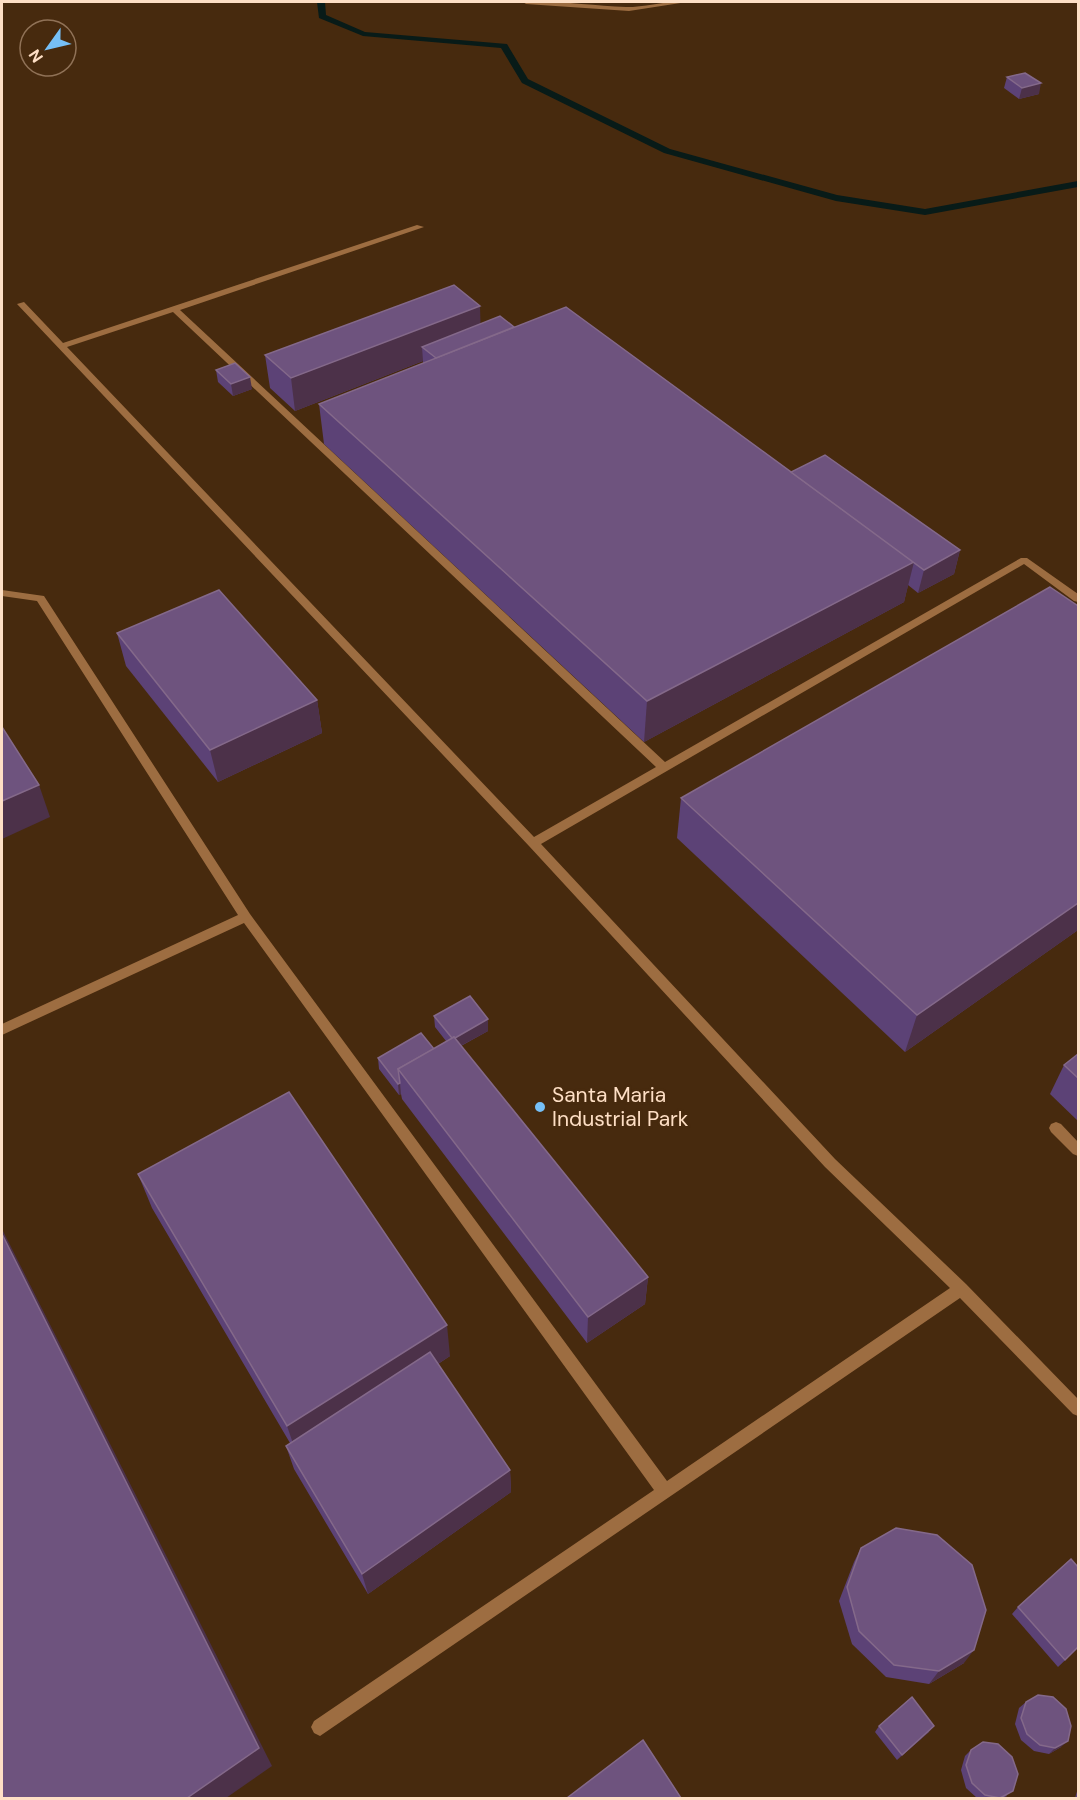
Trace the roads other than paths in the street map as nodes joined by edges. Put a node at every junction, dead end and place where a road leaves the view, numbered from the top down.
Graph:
1 (526, 2) edge
2 (684, 2) edge
3 (556, 3) edge
4 (420, 227) dead end
5 (21, 304) dead end
6 (174, 310) junction
7 (63, 346) junction
8 (2, 593) edge
9 (1078, 599) edge
10 (664, 768) junction
11 (533, 843) junction
12 (246, 916) junction
13 (2, 1030) edge
14 (1056, 1128) dead end
15 (1078, 1150) edge
16 (961, 1289) junction
17 (1078, 1409) edge
18 (665, 1492) junction
19 (320, 1727) dead end

1 - 3 street
2 - 3 street
4 - 6 street
5 - 7 street
6 - 7 street
6 - 10 street
7 - 11 street
8 - 12 street
9 - 10 street
10 - 11 street
11 - 16 street
12 - 13 street
12 - 18 street
14 - 15 street
16 - 17 street
16 - 18 street
18 - 19 street

